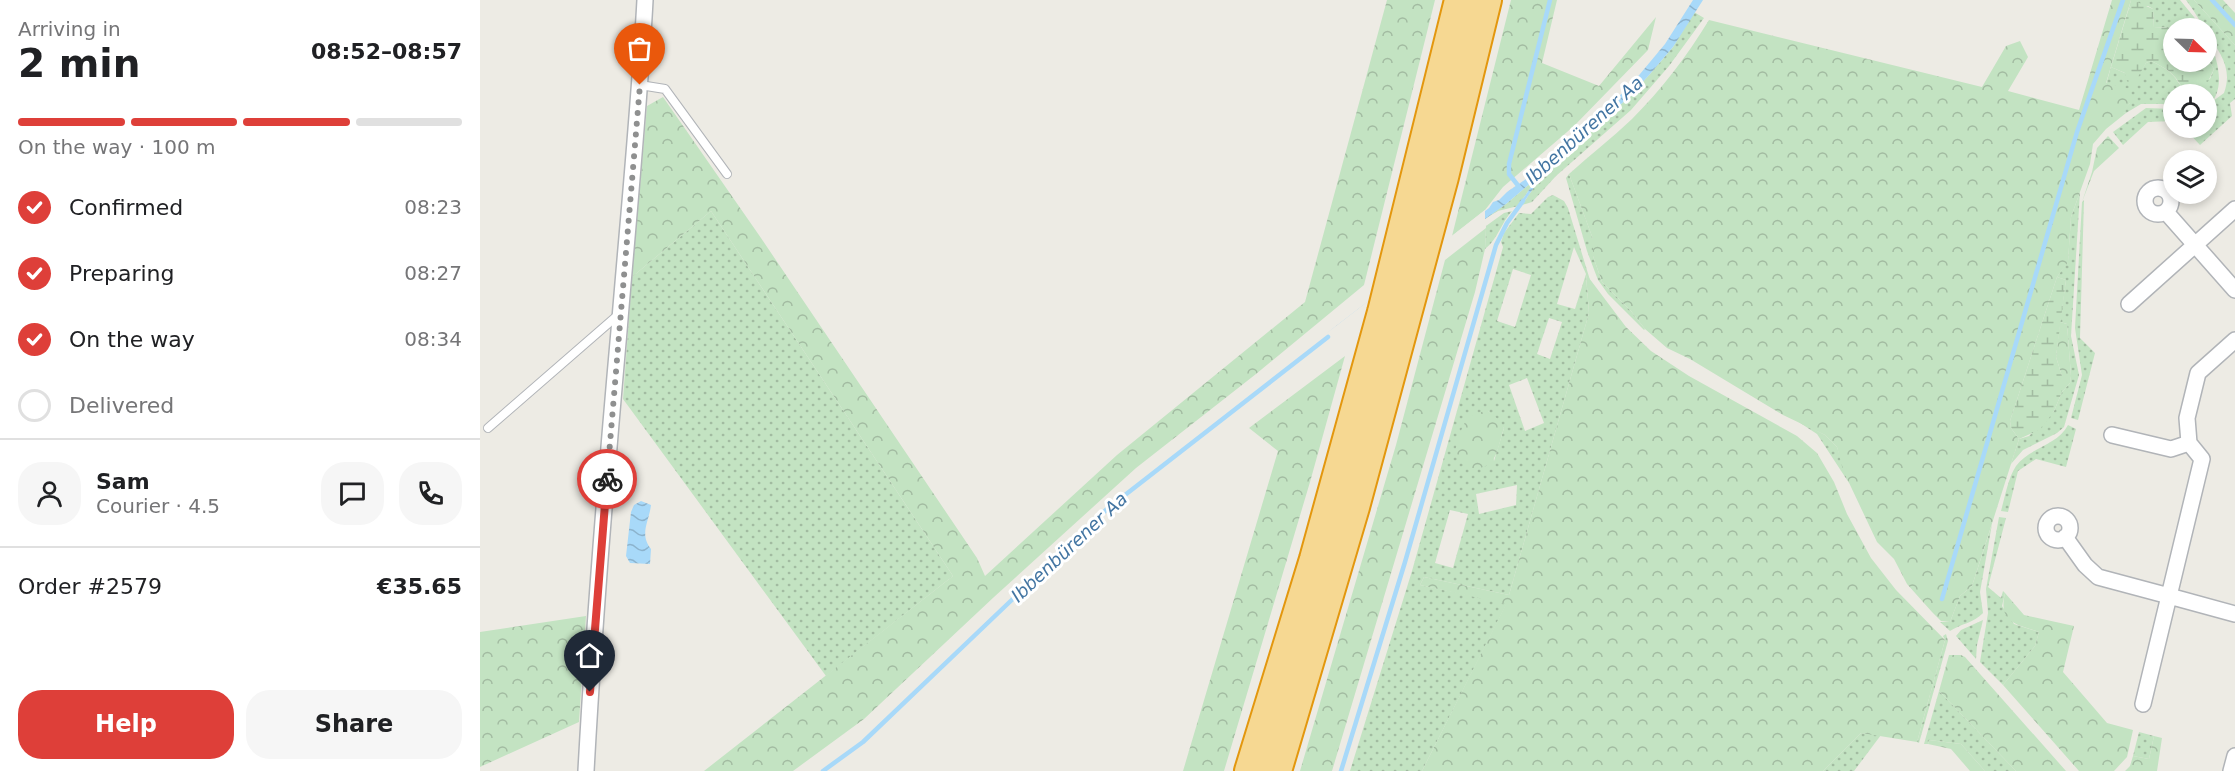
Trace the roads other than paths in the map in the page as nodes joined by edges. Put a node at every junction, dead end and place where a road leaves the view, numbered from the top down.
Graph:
1 (645, 0) edge
2 (1459, 0) edge
3 (1487, 0) edge
4 (640, 85) junction
5 (727, 174) dead end
6 (2235, 209) edge
7 (2166, 212) dead end
8 (2194, 245) junction
9 (2235, 290) edge
10 (2129, 304) dead end
11 (620, 314) junction
12 (2235, 340) edge
13 (488, 428) dead end
14 (2112, 435) dead end
15 (2189, 443) junction
16 (2065, 537) dead end
17 (2169, 596) junction
18 (2235, 614) edge
19 (2143, 704) dead end
20 (2235, 756) edge
21 (586, 771) edge
22 (1249, 771) edge
23 (1277, 771) edge
24 (2231, 771) edge

1 - 4 street
2 - 22 highway
3 - 23 highway
4 - 5 lane
4 - 11 street
6 - 8 street
7 - 8 street
8 - 9 street
8 - 10 street
11 - 13 lane
11 - 21 street
12 - 15 street
14 - 15 street
15 - 17 street
16 - 17 street
17 - 18 street
17 - 19 street
20 - 24 street

